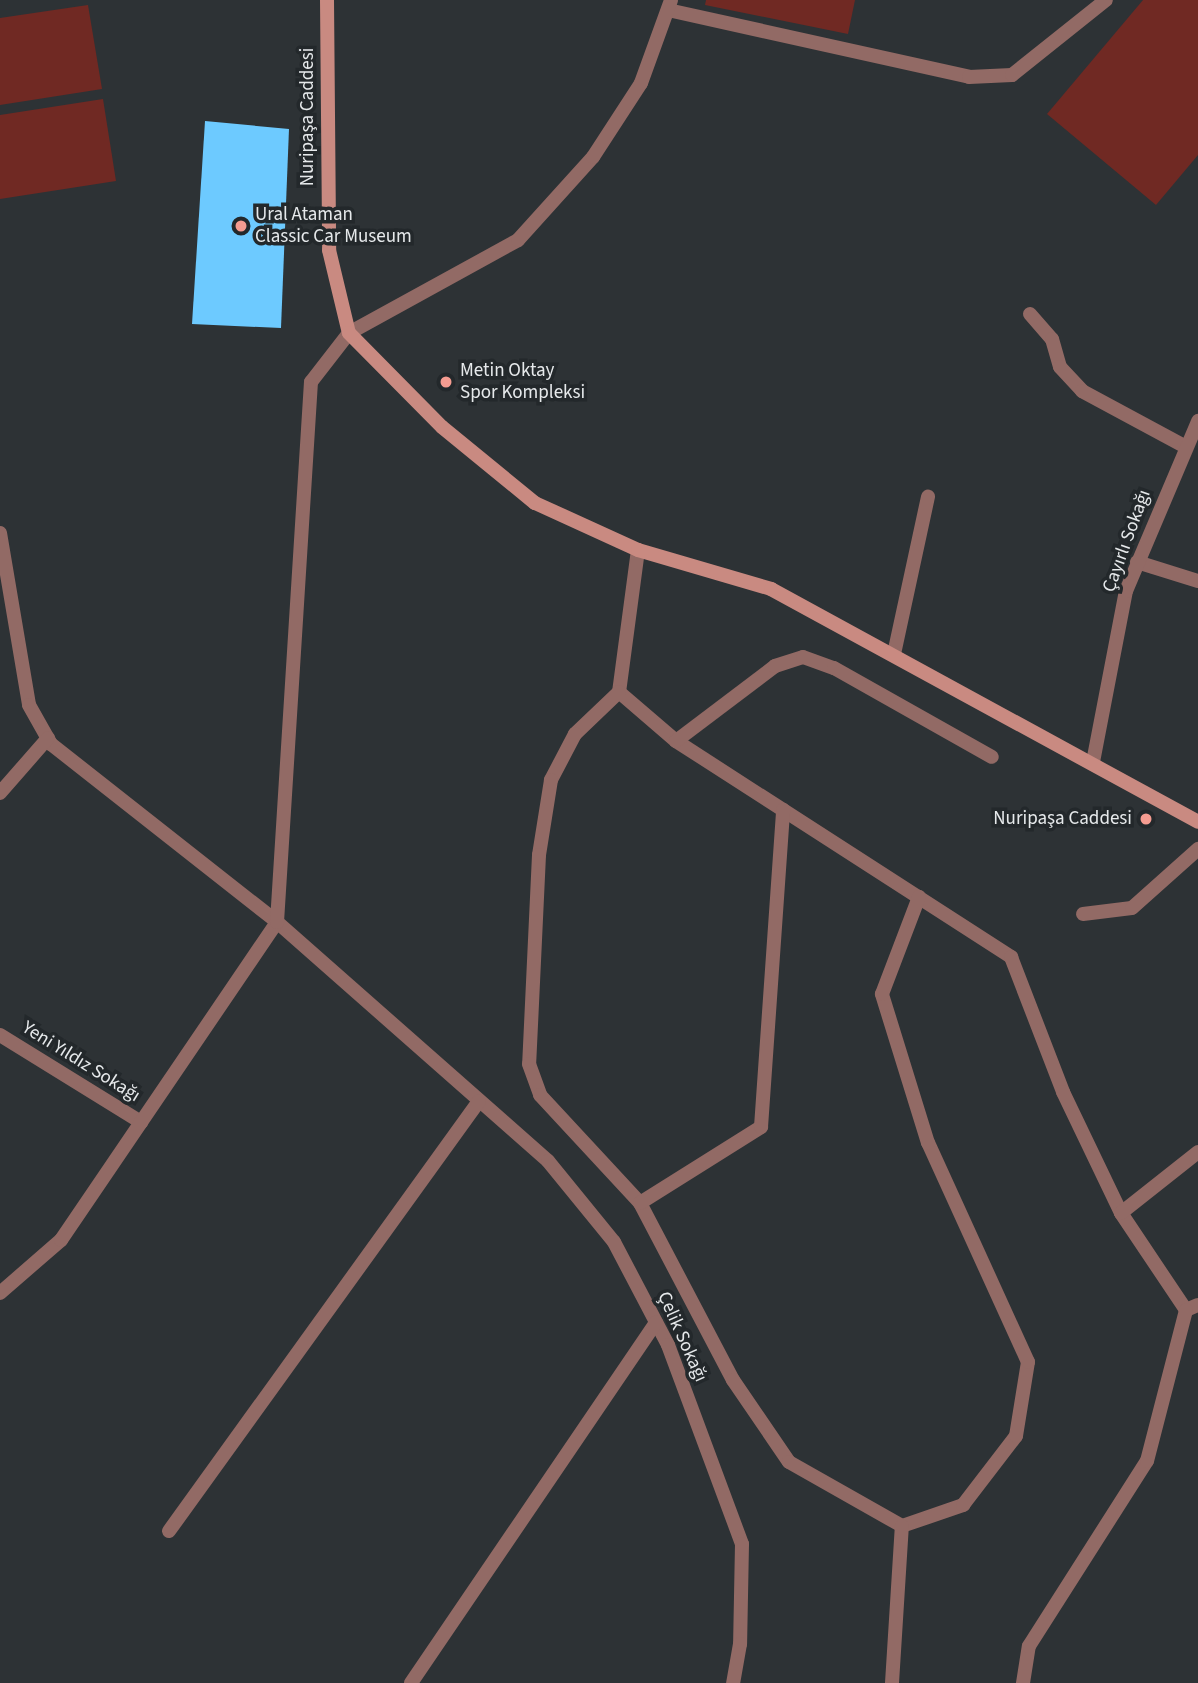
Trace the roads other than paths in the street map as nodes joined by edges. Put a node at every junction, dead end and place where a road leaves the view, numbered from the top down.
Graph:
1 (327, 0) edge
2 (1106, 0) edge
3 (670, 5) edge
4 (1030, 314) dead end
5 (349, 333) junction
6 (1198, 421) edge
7 (1184, 446) junction
8 (928, 496) dead end
9 (0, 533) edge
10 (638, 550) junction
11 (1138, 562) junction
12 (1198, 581) edge
13 (894, 654) junction
14 (619, 692) junction
15 (48, 738) junction
16 (676, 740) junction
17 (992, 757) dead end
18 (1093, 762) junction
19 (0, 793) edge
20 (783, 810) junction
21 (1198, 822) edge
22 (1198, 849) edge
23 (919, 897) junction
24 (1083, 914) dead end
25 (276, 922) junction
26 (0, 1035) edge
27 (479, 1101) junction
28 (141, 1122) junction
29 (1198, 1152) edge
30 (640, 1203) junction
31 (1121, 1213) junction
32 (0, 1293) edge
33 (1192, 1308) edge
34 (656, 1322) junction
35 (902, 1526) junction
36 (169, 1531) dead end
37 (411, 1683) edge
38 (733, 1683) edge
39 (892, 1683) edge
40 (1023, 1683) edge

1 - 5 street, Nuripaşa Caddesi
2 - 3 street
3 - 5 street
4 - 7 street
5 - 10 street
5 - 25 street
6 - 7 street, Çayırlı Sokağı
7 - 11 street, Çayırlı Sokağı
8 - 13 street
9 - 15 street
10 - 13 street
10 - 14 street
11 - 12 street
11 - 18 street, Çayırlı Sokağı
13 - 18 street
14 - 16 street
14 - 30 street
15 - 19 street
15 - 25 street, Çelik Sokağı
16 - 17 street
16 - 20 street
18 - 21 street
20 - 23 street
20 - 30 street
22 - 24 street
23 - 31 street
23 - 35 street
25 - 27 street, Çelik Sokağı
25 - 28 street
26 - 28 street, Yeni Yıldız Sokağı
27 - 34 street, Çelik Sokağı
27 - 36 street
28 - 32 street
29 - 31 street
30 - 35 street
31 - 33 street
33 - 40 street
34 - 37 street
34 - 38 street, Çelik Sokağı
35 - 39 street

